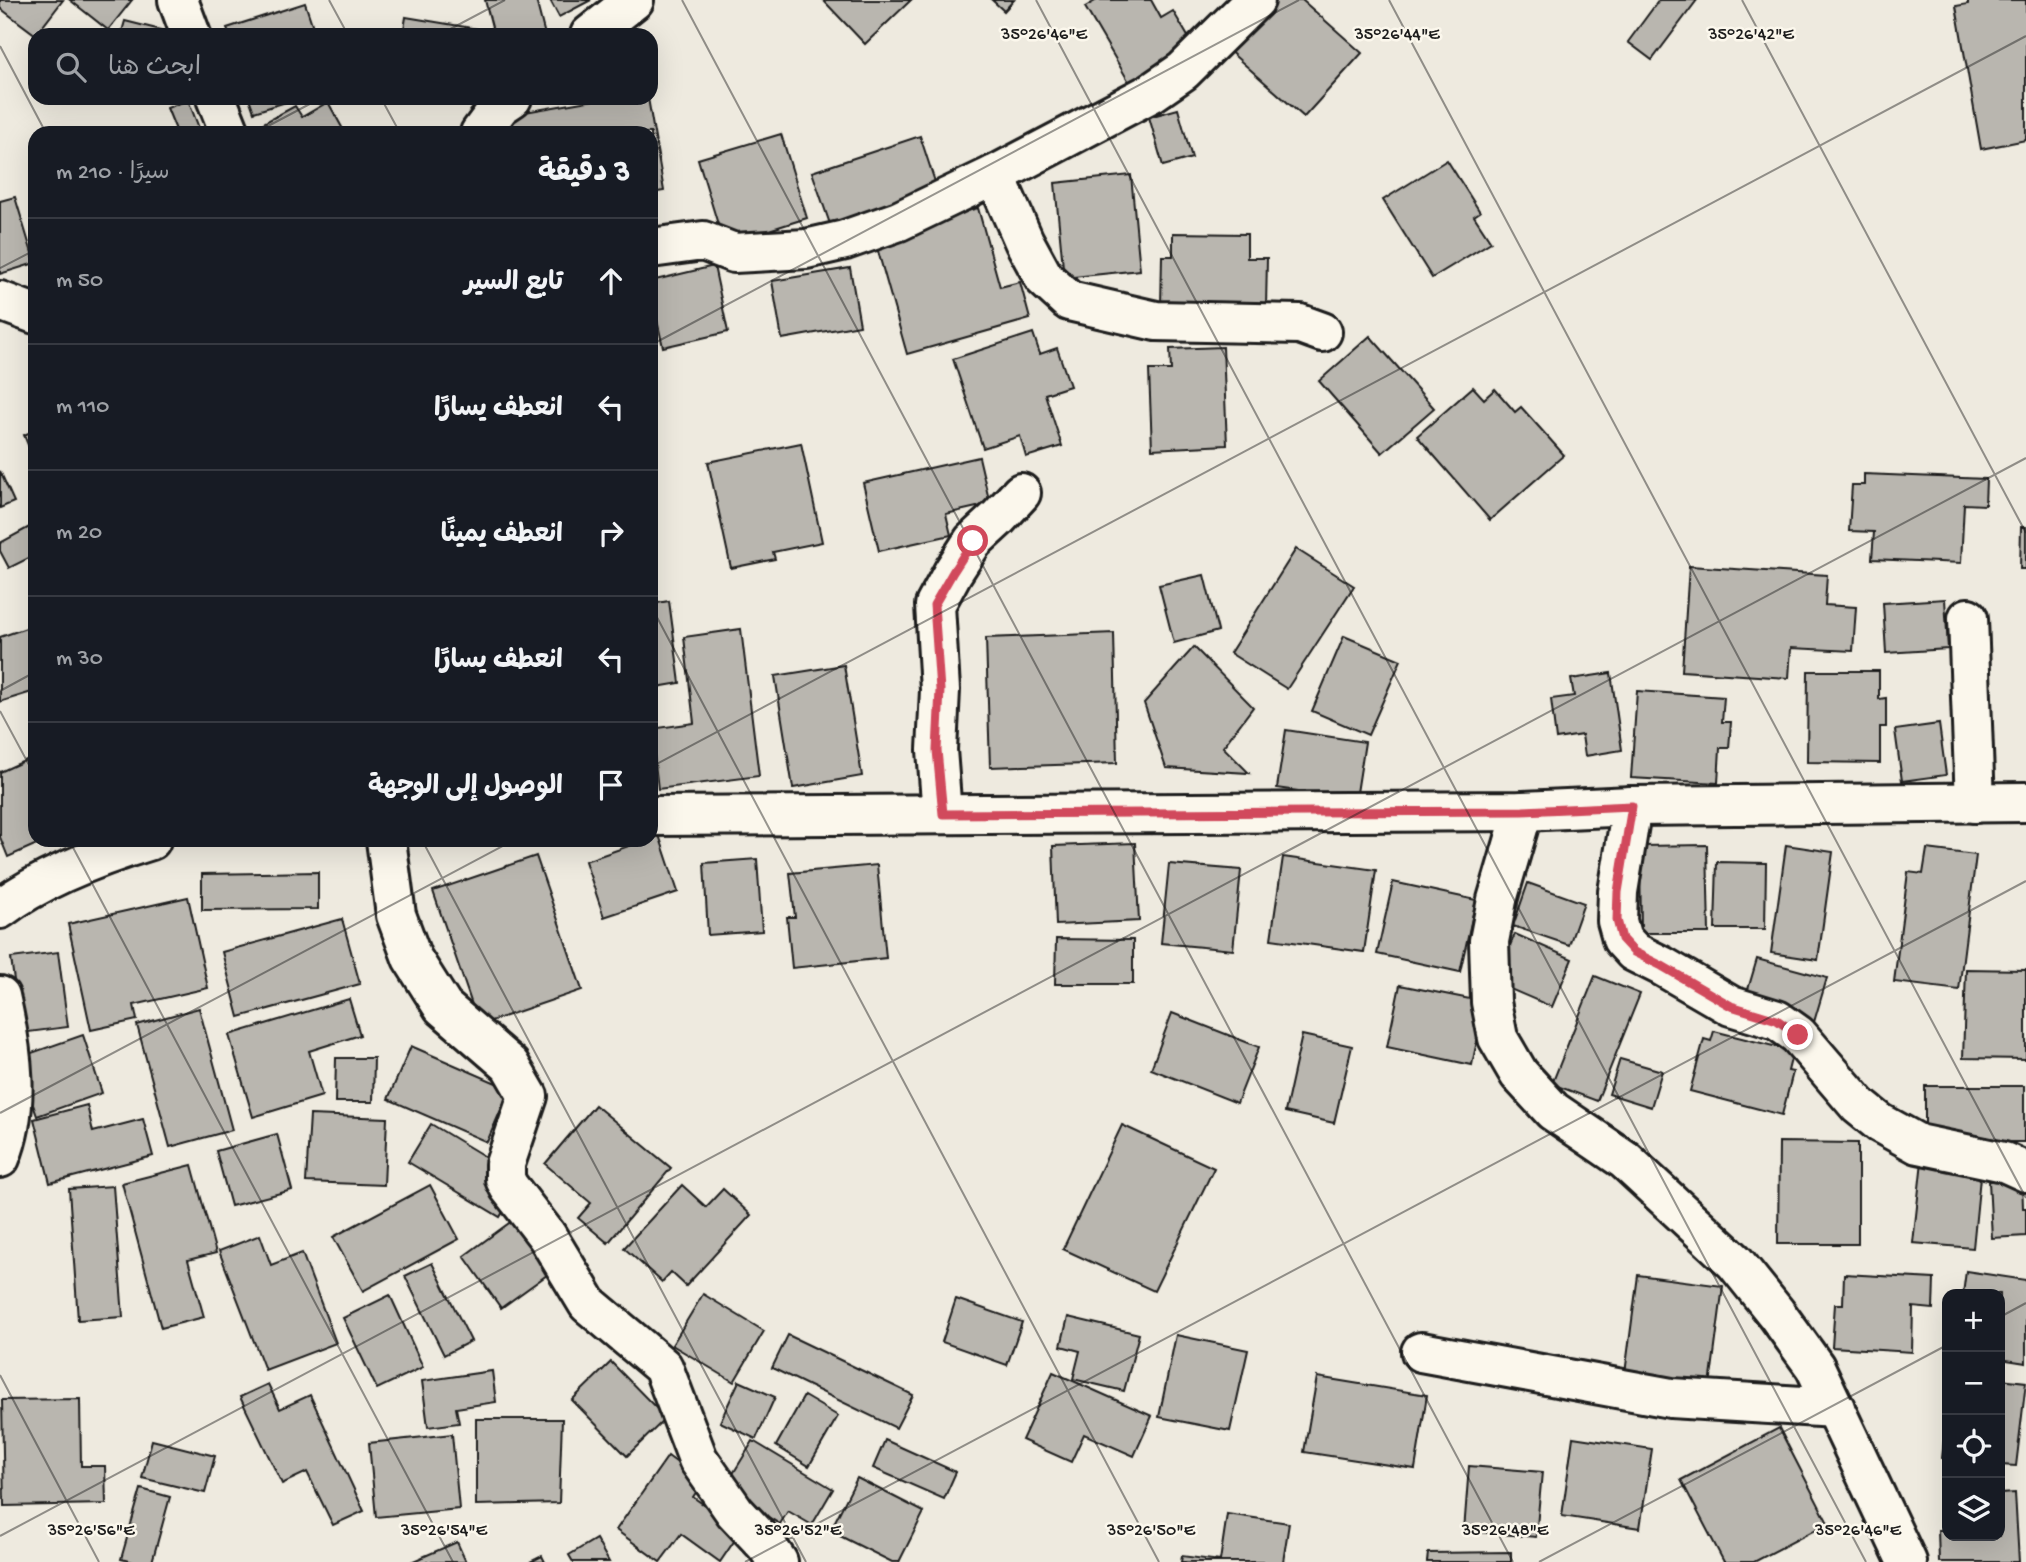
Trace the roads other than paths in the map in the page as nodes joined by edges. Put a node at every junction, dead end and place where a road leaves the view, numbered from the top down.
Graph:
1 (178, 0) edge
2 (634, 0) edge
3 (1255, 0) edge
4 (188, 28) edge
5 (599, 28) edge
6 (219, 105) edge
7 (502, 105) edge
8 (227, 126) edge
9 (485, 126) edge
10 (995, 175) junction
11 (658, 247) edge
12 (0, 301) edge
13 (28, 311) edge
14 (1322, 332) dead end
15 (1021, 493) dead end
16 (1968, 618) dead end
17 (2026, 802) edge
18 (1975, 803) junction
19 (1632, 806) junction
20 (1523, 811) junction
21 (943, 814) junction
22 (658, 816) edge
23 (128, 847) edge
24 (387, 847) edge
25 (0, 909) edge
26 (0, 996) edge
27 (0, 1158) edge
28 (2026, 1172) edge
29 (1421, 1352) dead end
30 (1835, 1408) junction
31 (778, 1562) edge
32 (1907, 1562) edge

1 - 4 street
2 - 5 street
3 - 10 street
6 - 8 street
7 - 9 street
10 - 11 street
10 - 14 street
12 - 13 street
15 - 21 street
16 - 18 street
17 - 18 street
18 - 19 street
19 - 20 street
19 - 28 street
20 - 21 street
20 - 30 street
21 - 22 street
23 - 25 street
24 - 31 street
26 - 27 street
29 - 30 street
30 - 32 street

